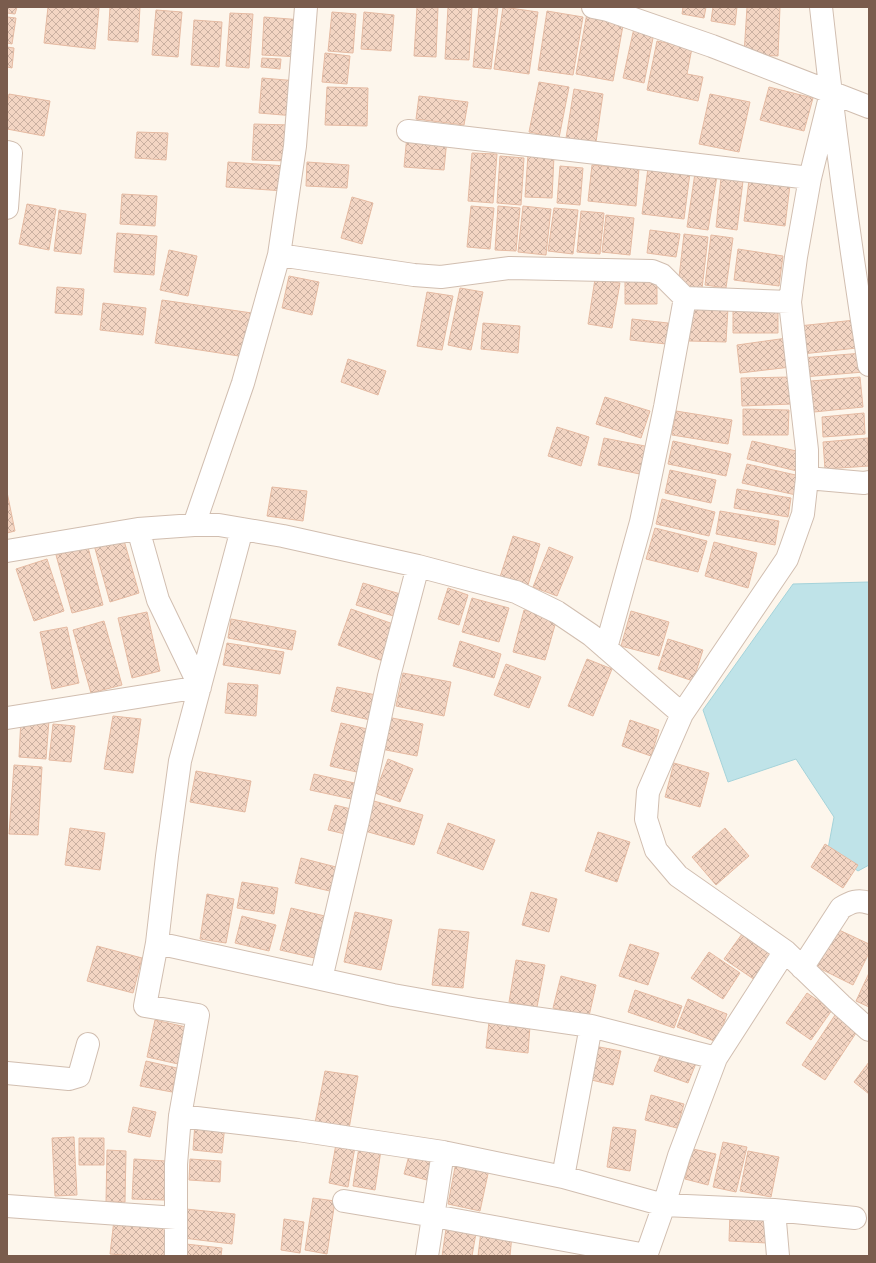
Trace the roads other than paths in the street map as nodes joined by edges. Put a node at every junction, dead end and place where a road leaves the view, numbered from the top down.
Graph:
1 (306, 7) edge
2 (593, 7) edge
3 (821, 7) edge
4 (830, 93) junction
5 (869, 107) edge
6 (408, 131) dead end
7 (7, 152) edge
8 (810, 178) junction
9 (7, 208) edge
10 (279, 255) junction
11 (685, 298) junction
12 (790, 302) junction
13 (869, 365) edge
14 (807, 478) junction
15 (869, 482) edge
16 (196, 519) junction
17 (138, 529) junction
18 (242, 529) junction
19 (7, 551) edge
20 (418, 566) junction
21 (606, 648) junction
22 (200, 687) junction
23 (682, 714) junction
24 (7, 718) edge
25 (869, 903) edge
26 (157, 944) junction
27 (784, 950) junction
28 (802, 968) junction
29 (321, 979) junction
30 (591, 1026) junction
31 (869, 1030) edge
32 (88, 1044) dead end
33 (716, 1058) junction
34 (7, 1073) edge
35 (180, 1116) junction
36 (443, 1152) junction
37 (563, 1177) junction
38 (344, 1201) dead end
39 (664, 1205) junction
40 (7, 1206) edge
41 (774, 1210) junction
42 (434, 1216) junction
43 (176, 1218) junction
44 (855, 1218) dead end
45 (646, 1255) edge
46 (176, 1256) edge
47 (427, 1256) edge
48 (778, 1256) edge

1 - 10 street
2 - 4 street
3 - 4 street
4 - 5 street
4 - 8 street
4 - 13 street
6 - 8 street
7 - 9 street
8 - 12 street
10 - 11 street
10 - 16 street
11 - 12 street
11 - 21 street
12 - 14 street
14 - 15 street
14 - 23 street
16 - 17 street
16 - 18 street
17 - 19 street
17 - 22 street
18 - 20 street
18 - 22 street
20 - 21 street
20 - 29 street
21 - 23 street
22 - 24 street
22 - 26 street
23 - 27 street
25 - 28 street
26 - 29 street
26 - 35 street
27 - 28 street
27 - 33 street
28 - 31 street
29 - 30 street
30 - 33 street
30 - 37 street
32 - 34 street
33 - 39 street
35 - 36 street
35 - 43 street
36 - 37 street
36 - 42 street
37 - 39 street
38 - 42 street
39 - 41 street
39 - 45 street
40 - 43 street
41 - 44 street
41 - 48 street
42 - 45 street
42 - 47 street
43 - 46 street

